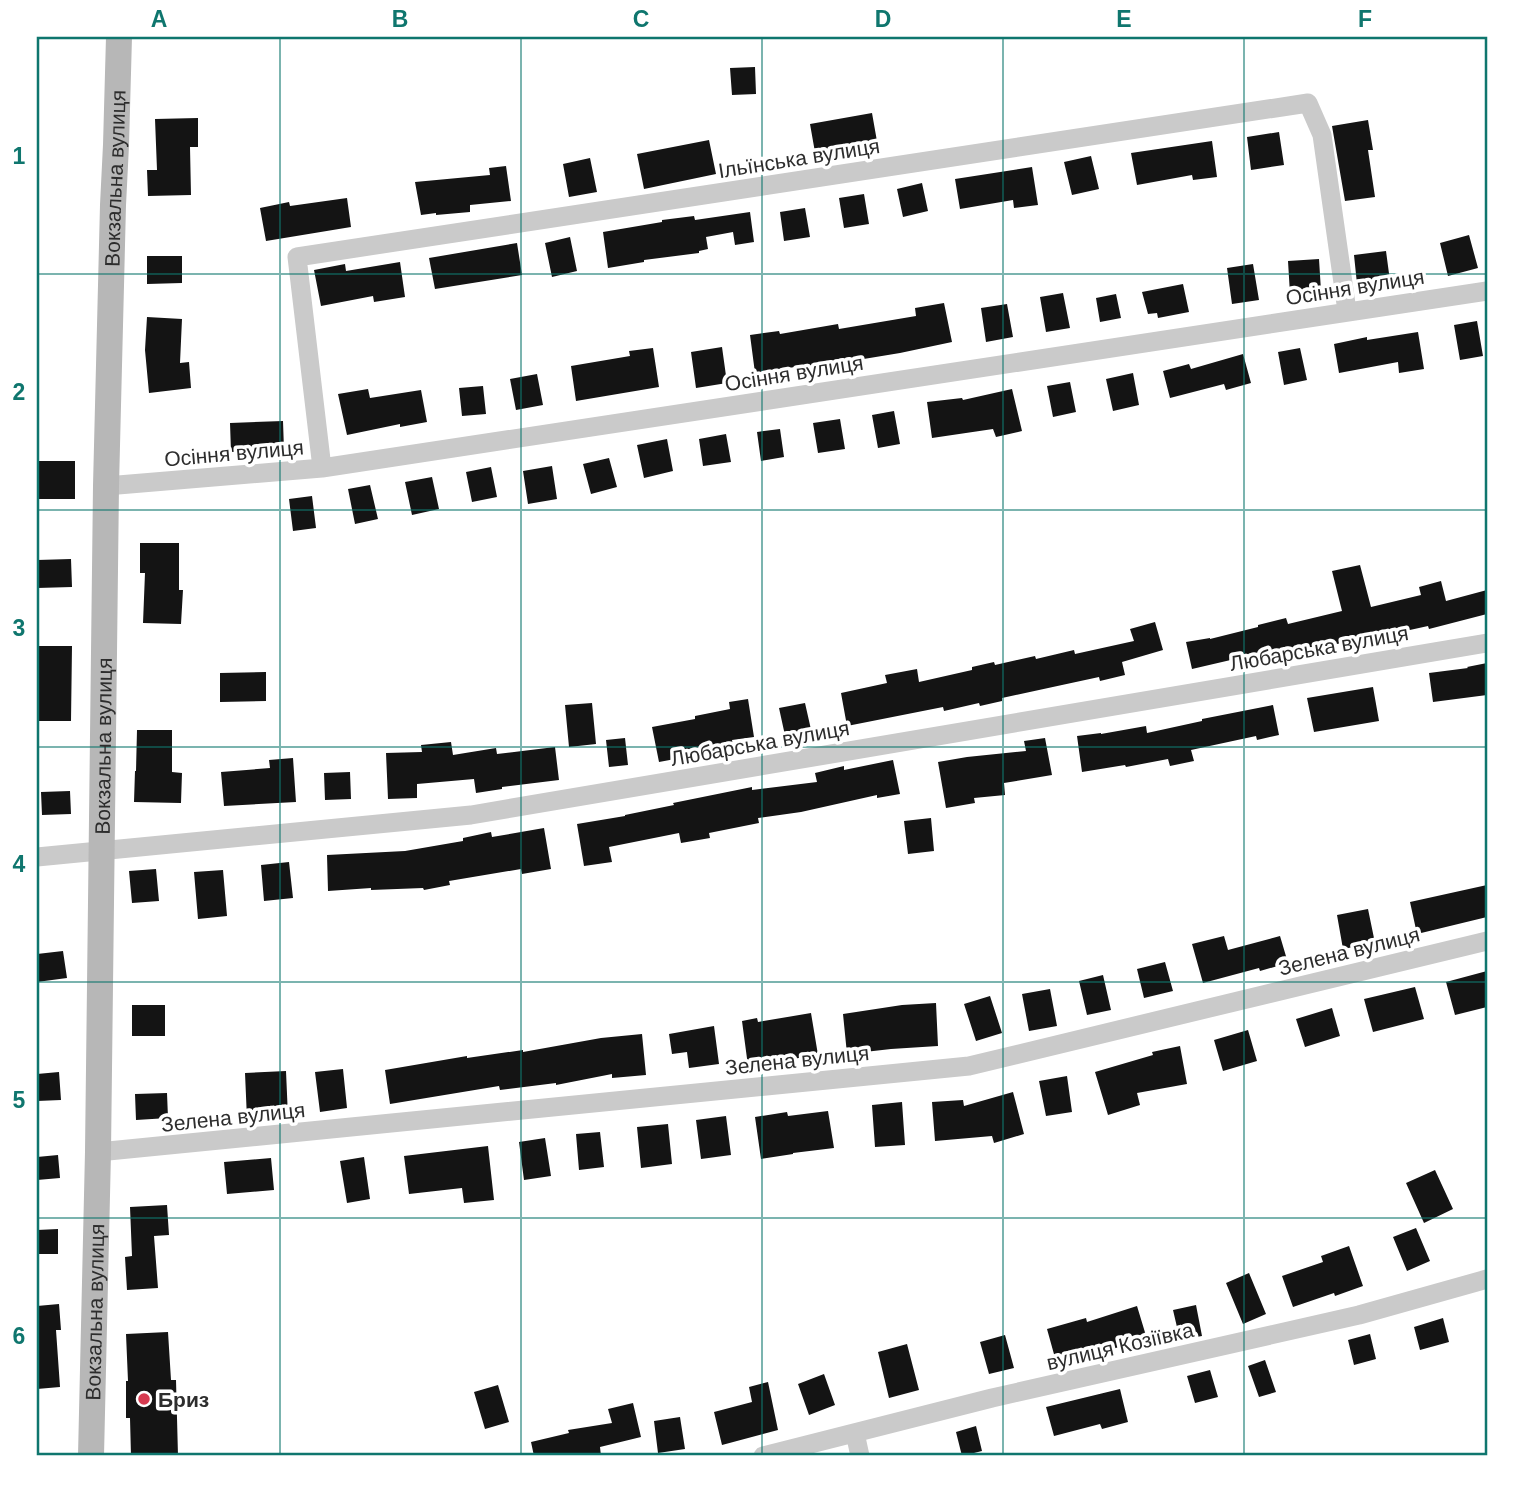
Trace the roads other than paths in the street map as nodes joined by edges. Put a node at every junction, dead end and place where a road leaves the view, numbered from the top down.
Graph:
1 (119, 37) edge
2 (1487, 291) edge
3 (1347, 311) junction
4 (322, 468) junction
5 (106, 486) junction
6 (1487, 643) edge
7 (101, 851) junction
8 (37, 858) edge
9 (1487, 941) edge
10 (98, 1152) junction
11 (1487, 1279) edge
12 (855, 1433) junction
13 (91, 1456) edge
14 (763, 1456) edge
15 (860, 1456) edge

1 - 5 main road, Вокзальна вулиця
2 - 3 street, Осіння вулиця
3 - 4 street, Осіння вулиця
3 - 4 street, Ільїнська вулиця
4 - 5 street, Осіння вулиця
5 - 7 main road, Вокзальна вулиця
6 - 7 street, Любарська вулиця
7 - 8 street, Любарська вулиця
7 - 10 main road, Вокзальна вулиця
9 - 10 street, Зелена вулиця
10 - 13 main road, Вокзальна вулиця
11 - 12 street, вулиця Козіївка
12 - 14 street, вулиця Козіївка
12 - 15 street

